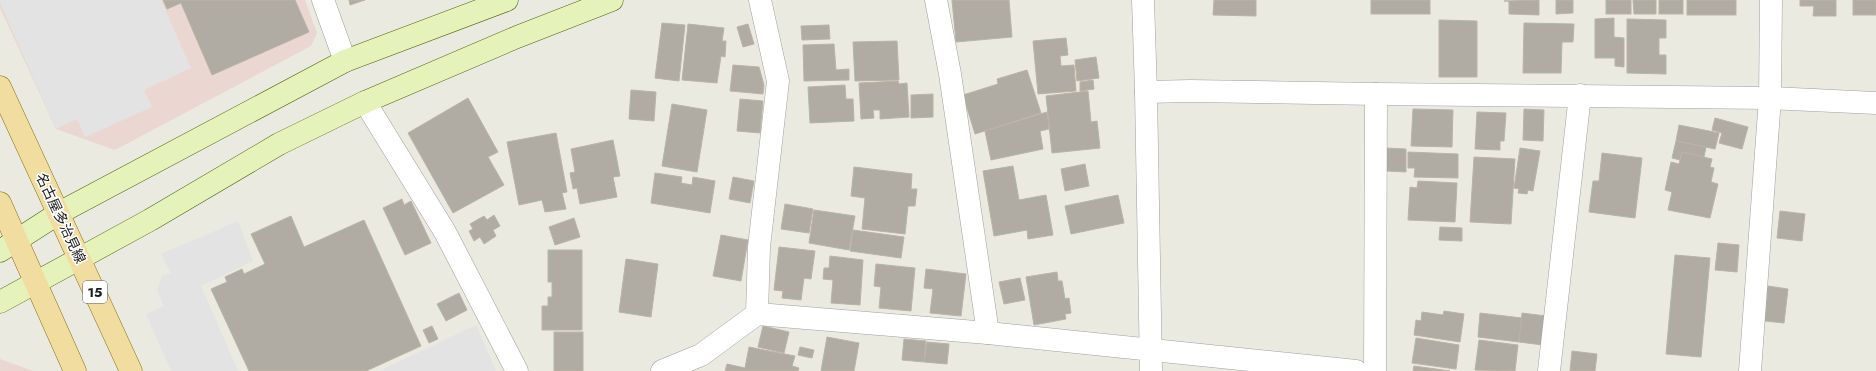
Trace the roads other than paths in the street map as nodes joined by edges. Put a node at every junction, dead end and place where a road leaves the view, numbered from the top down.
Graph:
1 (323, 0) edge
2 (507, 0) edge
3 (612, 0) edge
4 (760, 0) edge
5 (936, 0) edge
6 (1143, 0) edge
7 (1771, 0) edge
8 (344, 61) junction
9 (0, 86) edge
10 (1146, 92) junction
11 (1376, 94) junction
12 (1580, 95) junction
13 (1770, 98) junction
14 (365, 102) junction
15 (1876, 103) edge
16 (0, 204) edge
17 (59, 213) junction
18 (9, 246) edge
19 (79, 257) junction
20 (35, 282) junction
21 (0, 302) edge
22 (757, 314) junction
23 (988, 333) junction
24 (1151, 361) edge
25 (75, 371) edge
26 (131, 371) edge
27 (517, 371) edge
28 (662, 371) edge
29 (1356, 371) edge
30 (1374, 371) edge
31 (1549, 371) edge
32 (1750, 371) edge

1 - 8 street
2 - 8 street
3 - 14 street
4 - 22 street
5 - 23 street
6 - 10 street
7 - 13 street
8 - 17 street
9 - 17 main road, 名古屋多治見線 / 15
10 - 11 street
10 - 24 street
11 - 12 street
11 - 30 street
12 - 13 street
12 - 31 street
13 - 15 street
13 - 32 street
14 - 19 street
14 - 27 street
16 - 18 main road
17 - 18 street
17 - 19 main road, 名古屋多治見線 / 15
18 - 20 main road
19 - 20 street
19 - 26 main road, 名古屋多治見線 / 15
20 - 21 street
20 - 25 main road
22 - 23 street
22 - 28 street
23 - 24 street
24 - 29 street

